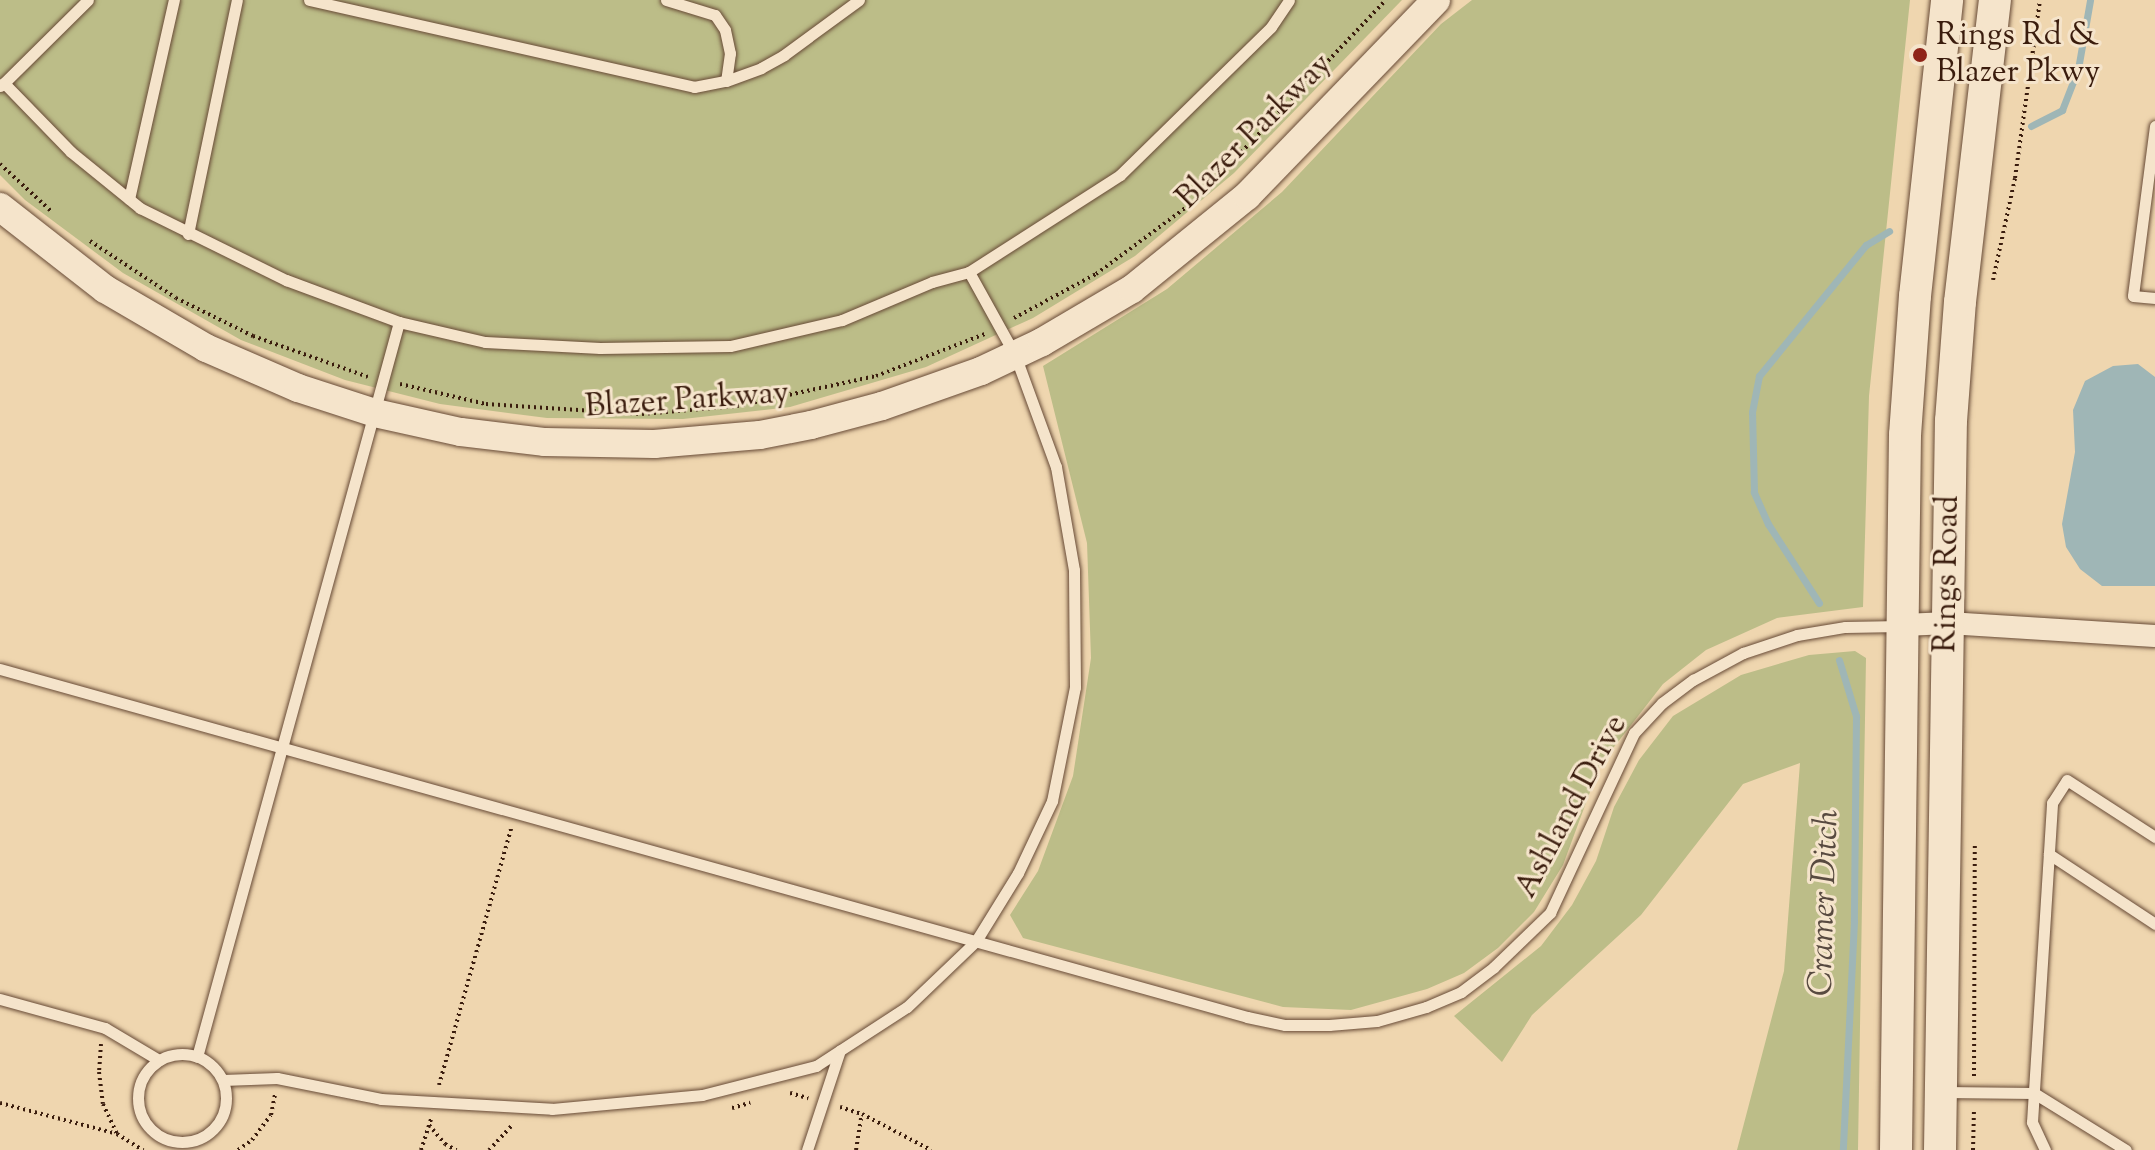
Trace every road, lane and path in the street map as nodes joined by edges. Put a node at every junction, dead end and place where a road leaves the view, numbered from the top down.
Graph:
1 (88, 0) edge
2 (174, 0) edge
3 (237, 0) edge
4 (309, 0) edge
5 (666, 0) edge
6 (859, 0) edge
7 (1289, 0) edge
8 (1386, 0) edge
9 (1436, 0) edge
10 (1947, 0) edge
11 (1995, 0) edge
12 (2040, 0) edge
13 (726, 81) junction
14 (2, 85) edge
15 (2155, 126) edge
16 (0, 164) edge
17 (129, 199) junction
18 (0, 207) edge
19 (58, 217) dead end
20 (188, 234) junction
21 (82, 236) dead end
22 (969, 272) junction
23 (1991, 294) dead end
24 (2155, 298) edge
25 (399, 322) junction
26 (999, 326) junction
27 (1015, 355) junction
28 (384, 381) junction
29 (375, 413) junction
30 (1948, 623) junction
31 (1904, 625) junction
32 (2155, 636) edge
33 (0, 669) edge
34 (282, 748) junction
35 (515, 814) junction
36 (1975, 829) dead end
37 (2155, 837) edge
38 (2049, 854) junction
39 (2155, 924) edge
40 (976, 941) junction
41 (0, 999) edge
42 (105, 1028) junction
43 (840, 1050) junction
44 (197, 1057) junction
45 (159, 1060) junction
46 (277, 1078) junction
47 (223, 1080) junction
48 (1974, 1090) junction
49 (1941, 1092) junction
50 (2034, 1093) junction
51 (777, 1096) dead end
52 (763, 1100) dead end
53 (436, 1102) junction
54 (823, 1102) junction
55 (0, 1103) edge
56 (721, 1109) dead end
57 (862, 1114) junction
58 (512, 1124) dead end
59 (429, 1125) junction
60 (117, 1134) junction
61 (143, 1150) edge
62 (238, 1150) edge
63 (421, 1150) edge
64 (456, 1150) edge
65 (489, 1150) edge
66 (807, 1150) edge
67 (856, 1150) edge
68 (931, 1150) edge
69 (1896, 1150) edge
70 (1940, 1150) edge
71 (1973, 1150) edge
72 (2045, 1150) edge
73 (2126, 1150) edge

1 - 14 lane
2 - 17 lane
3 - 20 lane
4 - 13 lane
5 - 13 lane
6 - 13 lane
7 - 22 lane
8 - 26 path
9 - 27 street, Blazer Parkway
10 - 31 main road, Rings Road
11 - 30 main road, Rings Road
12 - 23 path
14 - 17 lane
15 - 24 lane
16 - 19 path
17 - 20 lane
18 - 29 street, Blazer Parkway
20 - 25 lane
21 - 28 path
22 - 25 lane
22 - 26 lane
25 - 28 lane
26 - 27 lane
26 - 28 path
27 - 29 street, Blazer Parkway
27 - 40 lane
28 - 29 lane
29 - 34 lane
30 - 31 street
30 - 32 street
30 - 49 main road, Rings Road
31 - 40 lane, Ashland Drive
31 - 69 main road, Rings Road
33 - 34 lane, Ashland Drive
34 - 35 lane, Ashland Drive
34 - 44 lane
35 - 40 lane, Ashland Drive
35 - 53 path
36 - 48 path
37 - 38 lane
38 - 39 lane
38 - 50 lane
40 - 43 lane
41 - 42 lane
42 - 45 lane
42 - 60 path
43 - 53 lane
43 - 54 lane
44 - 45 lane
44 - 47 lane
45 - 47 lane
46 - 47 lane
46 - 53 lane
46 - 62 path
48 - 49 lane
48 - 50 lane
48 - 71 path
49 - 70 main road, Rings Road
50 - 72 lane
50 - 73 lane
51 - 54 path
52 - 56 path
53 - 59 path
54 - 57 path
54 - 66 lane
55 - 60 path
57 - 67 path
57 - 68 path
58 - 65 path
59 - 63 path
59 - 64 path
60 - 61 path

